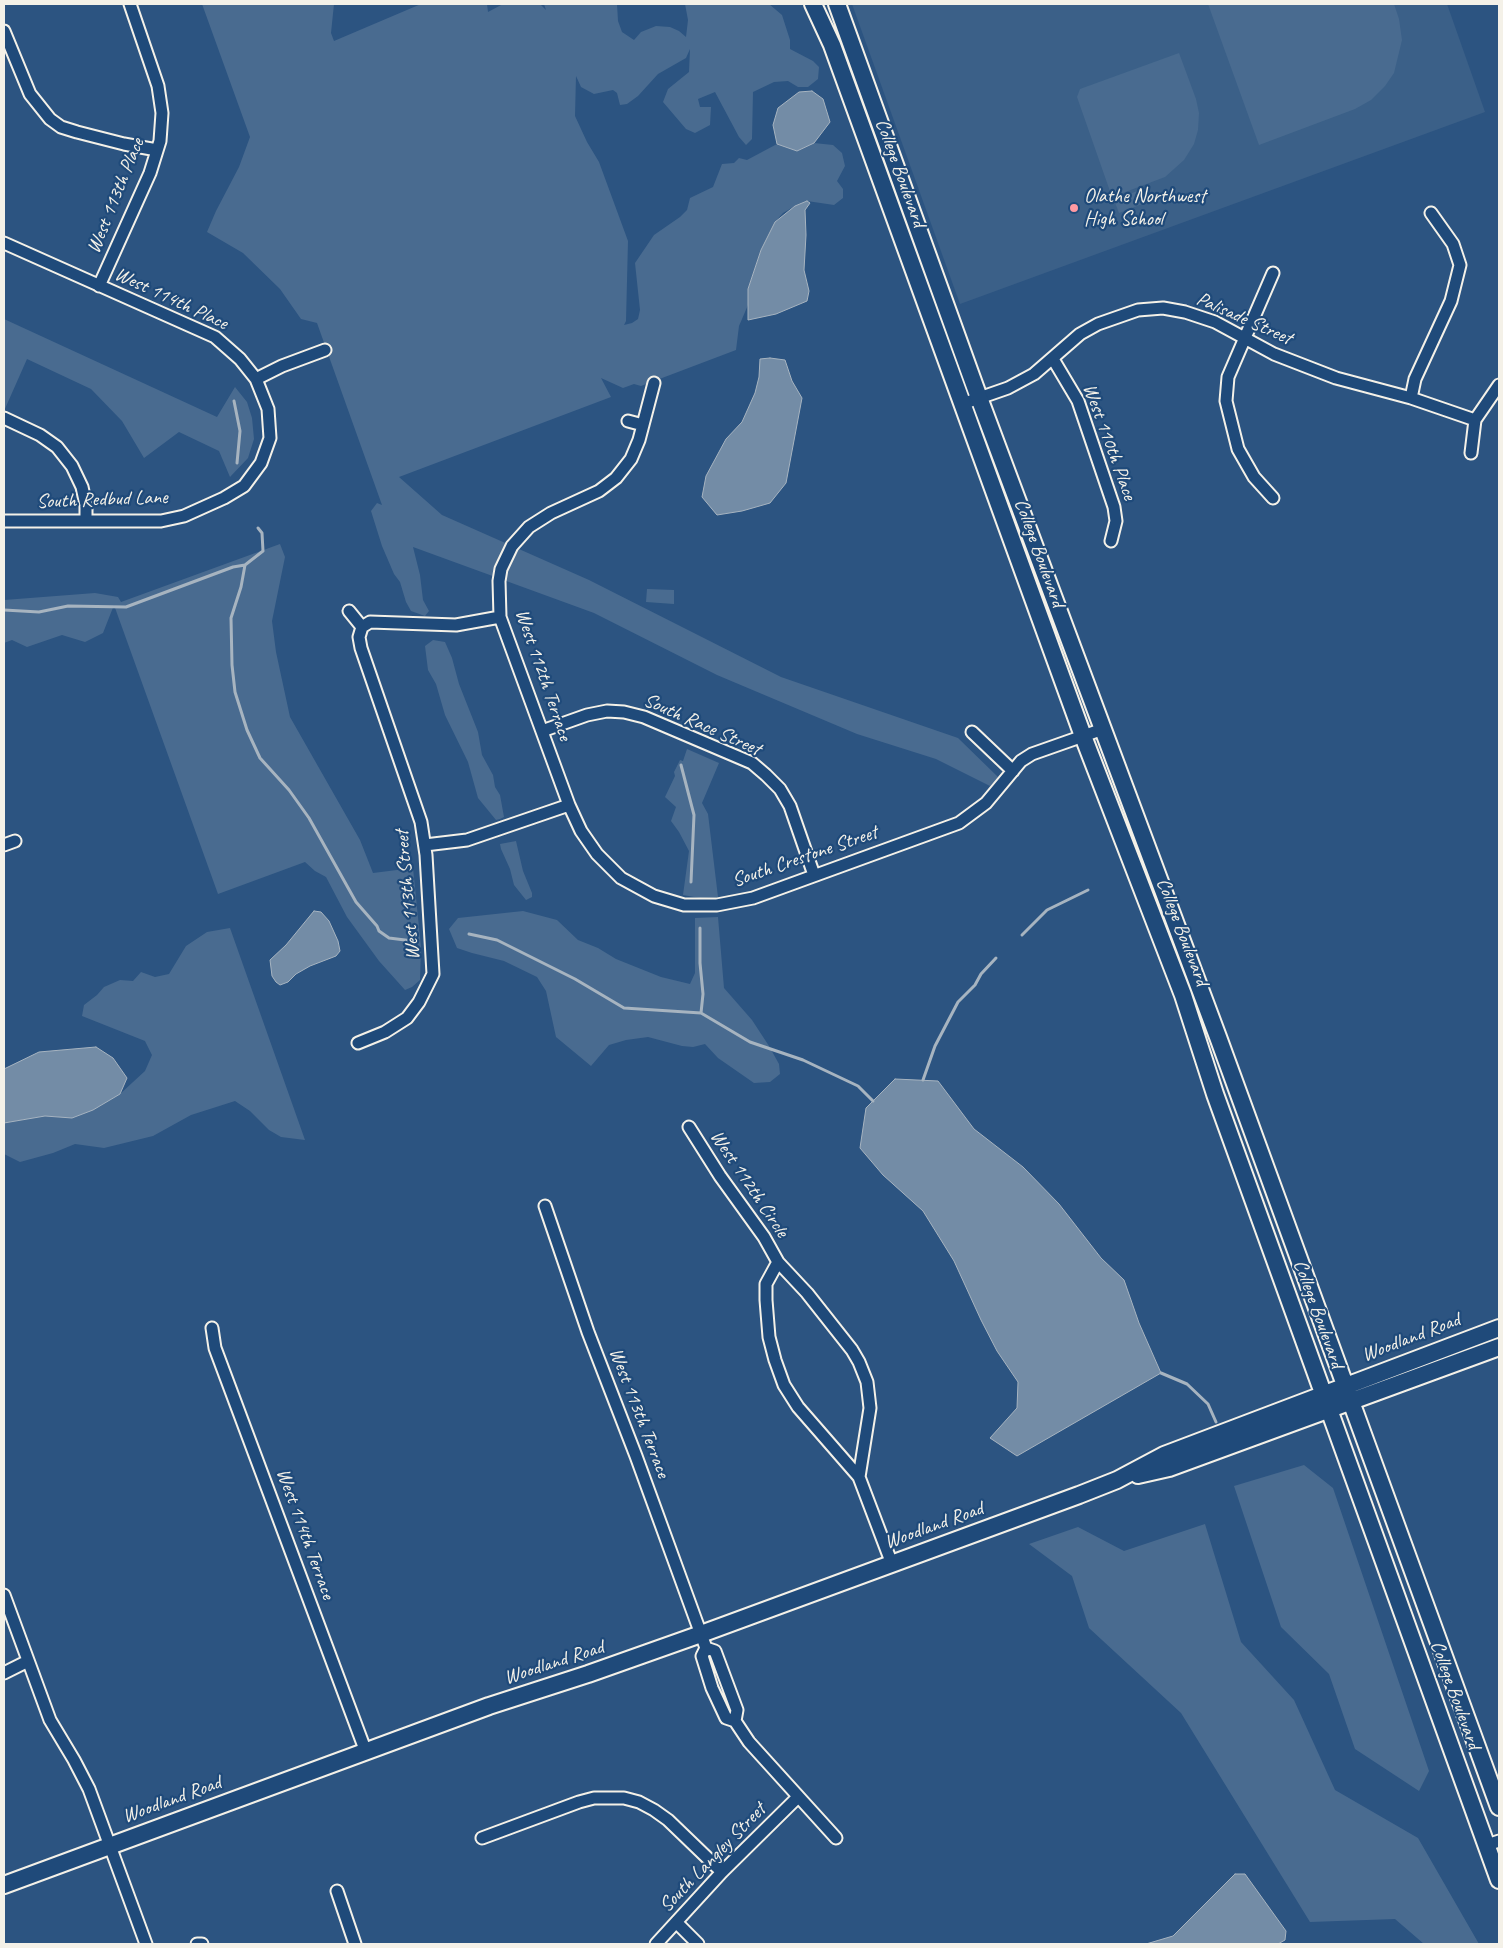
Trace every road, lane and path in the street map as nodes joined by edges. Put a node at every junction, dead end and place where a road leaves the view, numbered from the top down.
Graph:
1 (130, 4) edge
2 (813, 4) edge
3 (837, 4) edge
4 (4, 31) edge
5 (157, 150) junction
6 (1432, 213) dead end
7 (4, 243) edge
8 (1273, 273) dead end
9 (99, 286) junction
10 (1244, 339) junction
11 (324, 350) dead end
12 (1053, 358) junction
13 (256, 379) junction
14 (654, 384) dead end
15 (1499, 385) edge
16 (980, 398) junction
17 (1411, 398) junction
18 (962, 404) junction
19 (4, 418) edge
20 (1475, 420) junction
21 (628, 421) dead end
22 (643, 425) junction
23 (1471, 453) dead end
24 (1272, 498) dead end
25 (86, 521) junction
26 (4, 522) edge
27 (1111, 541) dead end
28 (349, 611) dead end
29 (500, 617) junction
30 (362, 627) junction
31 (1103, 729) junction
32 (542, 731) junction
33 (972, 732) dead end
34 (1083, 736) junction
35 (1014, 771) junction
36 (569, 805) junction
37 (16, 841) dead end
38 (4, 845) edge
39 (425, 845) junction
40 (814, 876) junction
41 (358, 1042) dead end
42 (689, 1128) dead end
43 (545, 1206) dead end
44 (778, 1262) junction
45 (212, 1328) dead end
46 (1499, 1328) edge
47 (1499, 1347) edge
48 (1346, 1385) junction
49 (1324, 1393) junction
50 (1352, 1401) junction
51 (1330, 1409) junction
52 (860, 1477) junction
53 (1117, 1480) junction
54 (892, 1564) junction
55 (4, 1595) edge
56 (703, 1641) junction
57 (28, 1661) junction
58 (4, 1673) edge
59 (366, 1752) junction
60 (798, 1797) junction
61 (1499, 1807) edge
62 (482, 1838) dead end
63 (836, 1838) dead end
64 (1493, 1843) edge
65 (110, 1846) junction
66 (1496, 1861) edge
67 (722, 1872) junction
68 (1499, 1880) edge
69 (4, 1885) edge
70 (337, 1891) dead end
71 (677, 1923) junction
72 (146, 1944) edge
73 (196, 1944) edge
74 (202, 1944) edge
75 (355, 1944) edge
76 (656, 1944) edge
77 (698, 1944) edge

1 - 5 street, West 113th Place
2 - 18 main road, College Boulevard
3 - 16 main road, College Boulevard
4 - 5 street
5 - 9 street, West 113th Place
6 - 17 street
7 - 9 street, West 114th Place
8 - 10 street
9 - 13 street, West 114th Place
10 - 12 street, Palisade Street
10 - 17 street, Palisade Street
10 - 24 street
11 - 13 street
12 - 16 street, Palisade Street
12 - 27 street, West 110th Place
13 - 25 street, South Redbud Lane
14 - 22 street, West 112th Terrace
15 - 20 street
16 - 18 street, Palisade Street
16 - 31 main road, College Boulevard
17 - 20 street, Palisade Street
18 - 34 main road, College Boulevard
19 - 25 street
20 - 23 street
21 - 22 street
22 - 29 street, West 112th Terrace
25 - 26 street, South Redbud Lane
28 - 30 street
29 - 30 street
29 - 32 street, West 112th Terrace
30 - 39 street, West 113th Street
31 - 34 street, South Crestone Street
31 - 48 main road, College Boulevard
32 - 36 street, West 112th Terrace
32 - 40 street, South Race Street
33 - 35 street
34 - 35 street, South Crestone Street
34 - 49 main road, College Boulevard
35 - 40 street, South Crestone Street
36 - 39 street
36 - 40 street, South Crestone Street
37 - 38 street
39 - 41 street, West 113th Street
42 - 44 street, West 112th Circle
43 - 56 street, West 113th Terrace
44 - 52 street, West 112th Circle
44 - 52 street, West 112th Circle
45 - 59 street, West 114th Terrace
46 - 48 main road, Woodland Road
47 - 50 main road, Woodland Road
48 - 49 main road, Woodland Road
48 - 50 main road, College Boulevard
49 - 51 main road, College Boulevard
49 - 53 main road, Woodland Road
50 - 51 main road, Woodland Road
50 - 61 main road, College Boulevard
51 - 53 main road, Woodland Road
51 - 64 main road, College Boulevard
52 - 54 street, West 112th Circle
53 - 54 main road, Woodland Road
54 - 56 main road, Woodland Road
55 - 57 street
56 - 59 main road, Woodland Road
56 - 60 street, West 113th Terrace
57 - 58 street
57 - 65 street
59 - 65 main road, Woodland Road
60 - 63 street, West 113th Terrace
60 - 67 street, South Langley Street
62 - 67 street
64 - 66 main road, College Boulevard
65 - 69 main road, Woodland Road
65 - 72 street
66 - 68 main road, College Boulevard
67 - 71 street, South Langley Street
70 - 75 street
71 - 76 street, South Langley Street
71 - 77 street
73 - 74 street

